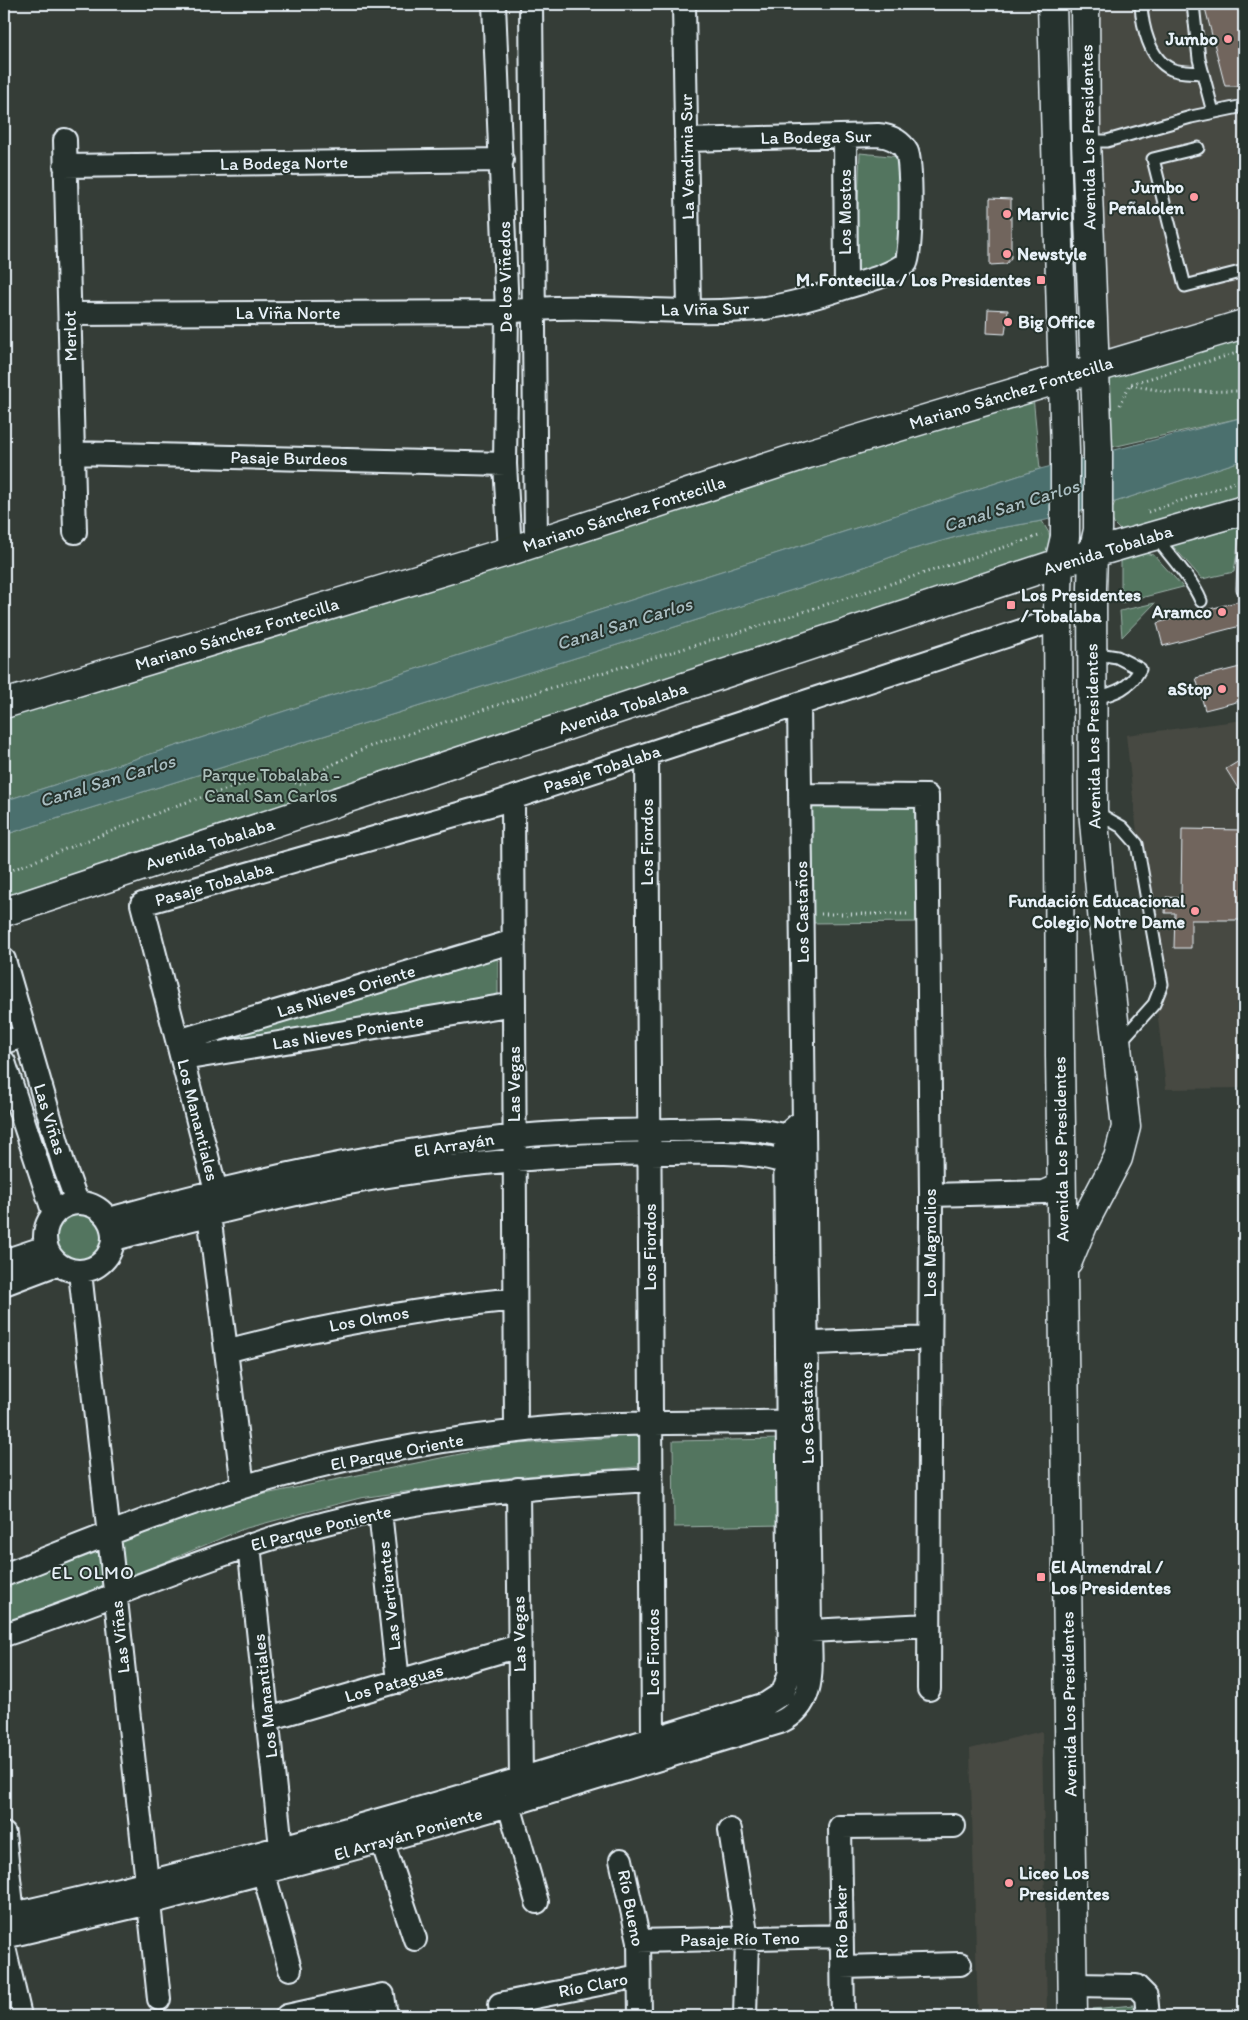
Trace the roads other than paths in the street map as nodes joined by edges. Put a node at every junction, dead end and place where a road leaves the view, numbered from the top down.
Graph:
1 (494, 4) edge
2 (531, 4) edge
3 (684, 4) edge
4 (1052, 4) edge
5 (1085, 4) edge
6 (1141, 4) edge
7 (1193, 4) edge
8 (1203, 73) junction
9 (1244, 106) edge
10 (1213, 112) junction
11 (845, 136) junction
12 (65, 140) dead end
13 (686, 140) junction
14 (1055, 140) junction
15 (1086, 141) junction
16 (1198, 148) dead end
17 (502, 160) junction
18 (66, 166) junction
19 (897, 270) joint
20 (1244, 271) edge
21 (846, 288) junction
22 (534, 308) junction
23 (690, 311) junction
24 (507, 312) junction
25 (70, 314) junction
26 (1244, 324) edge
27 (1096, 368) junction
28 (1063, 378) junction
29 (73, 453) junction
30 (505, 464) junction
31 (1244, 510) edge
32 (1150, 524) junction
33 (75, 532) dead end
34 (536, 543) junction
35 (510, 551) junction
36 (1093, 553) junction
37 (1244, 559) edge
38 (1060, 564) junction
39 (1243, 589) dead end
40 (1201, 600) dead end
41 (1058, 619) junction
42 (1092, 652) junction
43 (1059, 670) junction
44 (1091, 690) junction
45 (4, 704) edge
46 (799, 704) junction
47 (1058, 734) junction
48 (1091, 734) junction
49 (647, 755) junction
50 (800, 796) junction
51 (513, 798) junction
52 (1093, 810) junction
53 (142, 904) joint
54 (4, 912) edge
55 (514, 941) junction
56 (4, 960) edge
57 (514, 1004) junction
58 (25, 1036) junction
59 (4, 1042) edge
60 (1118, 1045) junction
61 (180, 1050) junction
62 (4, 1062) edge
63 (649, 1130) junction
64 (515, 1137) junction
65 (794, 1140) junction
66 (649, 1153) junction
67 (515, 1161) junction
68 (794, 1166) junction
69 (1063, 1184) junction
70 (1101, 1190) junction
71 (216, 1191) junction
72 (931, 1195) junction
73 (77, 1202) junction
74 (54, 1214) junction
75 (209, 1214) junction
76 (112, 1229) junction
77 (52, 1255) junction
78 (4, 1261) edge
79 (80, 1272) junction
80 (1063, 1274) junction
81 (4, 1284) edge
82 (515, 1298) junction
83 (929, 1338) junction
84 (797, 1344) junction
85 (226, 1351) junction
86 (798, 1421) junction
87 (651, 1423) junction
88 (516, 1431) junction
89 (651, 1480) junction
90 (243, 1487) junction
91 (518, 1489) junction
92 (380, 1511) junction
93 (109, 1535) junction
94 (250, 1545) junction
95 (4, 1575) edge
96 (115, 1594) junction
97 (928, 1625) junction
98 (810, 1631) junction
99 (4, 1635) edge
100 (520, 1646) junction
101 (398, 1682) junction
102 (929, 1689) dead end
103 (783, 1693) joint
104 (802, 1705) joint
105 (268, 1719) junction
106 (653, 1739) junction
107 (521, 1779) junction
108 (508, 1805) junction
109 (954, 1826) dead end
110 (730, 1830) dead end
111 (4, 1834) edge
112 (382, 1841) junction
113 (281, 1847) junction
114 (621, 1860) dead end
115 (264, 1874) junction
116 (148, 1892) junction
117 (537, 1902) dead end
118 (8, 1915) edge
119 (842, 1936) junction
120 (4, 1938) edge
121 (747, 1938) junction
122 (415, 1939) dead end
123 (639, 1941) junction
124 (4, 1947) edge
125 (960, 1964) dead end
126 (842, 1967) junction
127 (290, 1969) dead end
128 (640, 1976) junction
129 (1073, 1985) junction
130 (160, 2000) dead end
131 (384, 2006) edge
132 (20, 2016) edge
133 (287, 2016) edge
134 (501, 2016) edge
135 (640, 2016) edge
136 (745, 2016) edge
137 (843, 2016) edge
138 (1073, 2016) edge
139 (1148, 2016) edge

1 - 17 street, De los Viñedos
2 - 22 street, De los Viñedos
3 - 13 street, La Vendimia Sur
4 - 14 street, Avenida Los Presidentes
5 - 15 street, Avenida Los Presidentes
6 - 8 lane
7 - 8 lane
8 - 10 lane
9 - 10 lane
10 - 15 lane
11 - 13 street, La Bodega Sur
11 - 19 street, La Bodega Sur
11 - 21 street, Los Mostos
12 - 18 street, Merlot
13 - 23 street, La Vendimia Sur
14 - 15 street
14 - 28 street, Avenida Los Presidentes
15 - 27 street, Avenida Los Presidentes
16 - 20 lane
17 - 18 street, La Bodega Norte
17 - 24 street, De los Viñedos
18 - 25 street, Merlot
19 - 21 street, La Viña Sur
21 - 23 street, La Viña Sur
22 - 23 street, La Viña Sur
22 - 24 street, La Viña Sur
22 - 34 street, De los Viñedos
24 - 25 street, La Viña Norte
24 - 30 street, De los Viñedos
25 - 29 street, Merlot
26 - 27 street, Mariano Sánchez Fontecilla
27 - 28 street, Mariano Sánchez Fontecilla
27 - 36 street, Avenida Los Presidentes
28 - 34 street, Mariano Sánchez Fontecilla
28 - 38 street, Avenida Los Presidentes
29 - 30 street, Pasaje Burdeos
29 - 33 street, Merlot
30 - 35 street, De los Viñedos
31 - 32 street, Avenida Tobalaba
32 - 36 street, Avenida Tobalaba
32 - 40 lane
34 - 35 street, Mariano Sánchez Fontecilla
35 - 45 street, Mariano Sánchez Fontecilla
36 - 38 street, Avenida Tobalaba
36 - 42 street, Avenida Los Presidentes
37 - 39 lane
38 - 41 street, Avenida Los Presidentes
38 - 54 street, Avenida Tobalaba
41 - 43 street, Avenida Los Presidentes
41 - 46 street, Pasaje Tobalaba
42 - 44 street, Avenida Los Presidentes
42 - 44 lane
43 - 44 street
43 - 47 street, Avenida Los Presidentes
44 - 48 street, Avenida Los Presidentes
46 - 49 street, Pasaje Tobalaba
46 - 50 street, Los Castaños
47 - 48 street
47 - 69 street, Avenida Los Presidentes
48 - 52 street, Avenida Los Presidentes
49 - 51 street, Pasaje Tobalaba
49 - 63 street, Los Fiordos
50 - 65 street, Los Castaños
50 - 72 street, Los Magnolios
51 - 53 street, Pasaje Tobalaba
51 - 55 street, Las Vegas
52 - 60 street, Avenida Los Presidentes
52 - 60 lane
53 - 61 street, Los Manantiales
55 - 57 street, Las Vegas
55 - 61 street, Las Nieves Oriente
56 - 58 street, Las Viñas
57 - 61 street, Las Nieves Poniente
57 - 64 street, Las Vegas
58 - 59 street
58 - 73 street, Las Viñas
60 - 70 street, Avenida Los Presidentes
61 - 71 street, Los Manantiales
62 - 74 street, Las Viñas
63 - 64 street, El Arrayán
63 - 65 street, El Arrayán
63 - 66 street, Los Fiordos
64 - 67 street, Las Vegas
64 - 71 street, El Arrayán
65 - 68 street, Los Castaños
66 - 67 street, El Arrayán
66 - 68 street, El Arrayán
66 - 87 street, Los Fiordos
67 - 75 street, El Arrayán
67 - 82 street, Las Vegas
68 - 84 street, Los Castaños
69 - 70 street
69 - 72 street
69 - 80 street, Avenida Los Presidentes
70 - 80 street, Avenida Los Presidentes
71 - 75 street, Los Manantiales
71 - 76 street, El Arrayán
72 - 83 street, Los Magnolios
73 - 74 street
73 - 76 street
74 - 77 street
75 - 76 street, El Arrayán
75 - 85 street, Los Manantiales
76 - 79 street
77 - 78 street
77 - 79 street
77 - 81 street
79 - 93 street, Las Viñas
80 - 129 street, Avenida Los Presidentes
82 - 85 street, Los Olmos
82 - 88 street, Las Vegas
83 - 84 street
83 - 97 street, Los Magnolios
84 - 86 street, Los Castaños
85 - 90 street, Los Manantiales
86 - 87 street, El Parque Oriente
86 - 98 street, Los Castaños
86 - 103 street, Los Castaños
87 - 88 street, El Parque Oriente
87 - 89 street, Los Fiordos
88 - 90 street, El Parque Oriente
89 - 91 street, El Parque Poniente
89 - 106 street, Los Fiordos
90 - 93 street, El Parque Oriente
91 - 92 street, El Parque Poniente
91 - 100 street, Las Vegas
92 - 94 street, El Parque Poniente
92 - 101 street, Las Vertientes
93 - 95 street, El Parque Oriente
93 - 96 street, Las Viñas
94 - 96 street, El Parque Poniente
94 - 105 street, Los Manantiales
96 - 99 street, El Parque Poniente
96 - 116 street, Las Viñas
97 - 98 street
97 - 102 street, Los Magnolios
98 - 104 street, Los Castaños
100 - 101 street, Los Pataguas
100 - 107 street, Las Vegas
101 - 105 street, Los Pataguas
103 - 106 street, El Arrayán Poniente
104 - 108 street, El Arrayán Poniente
105 - 113 street, Los Manantiales
106 - 107 street, El Arrayán Poniente
107 - 113 street, El Arrayán Poniente
108 - 112 street, El Arrayán Poniente
108 - 117 street
109 - 119 street, Río Baker
110 - 121 street
111 - 118 street
112 - 115 street, El Arrayán Poniente
112 - 122 street
113 - 116 street, El Arrayán Poniente
114 - 123 street, Río Bueno
115 - 116 street, El Arrayán Poniente
115 - 127 street
116 - 118 street, El Arrayán Poniente
116 - 120 street, El Arrayán Poniente
116 - 130 street, Las Viñas
119 - 121 street, Pasaje Río Teno
119 - 126 street, Río Baker
121 - 123 street, Pasaje Río Teno
121 - 136 street
123 - 128 street, Río Bueno
124 - 132 street
125 - 126 street
126 - 137 street, Río Baker
128 - 134 street, Río Claro
128 - 135 street, Río Bueno
129 - 138 street, Avenida Los Presidentes
129 - 139 street
131 - 133 street

